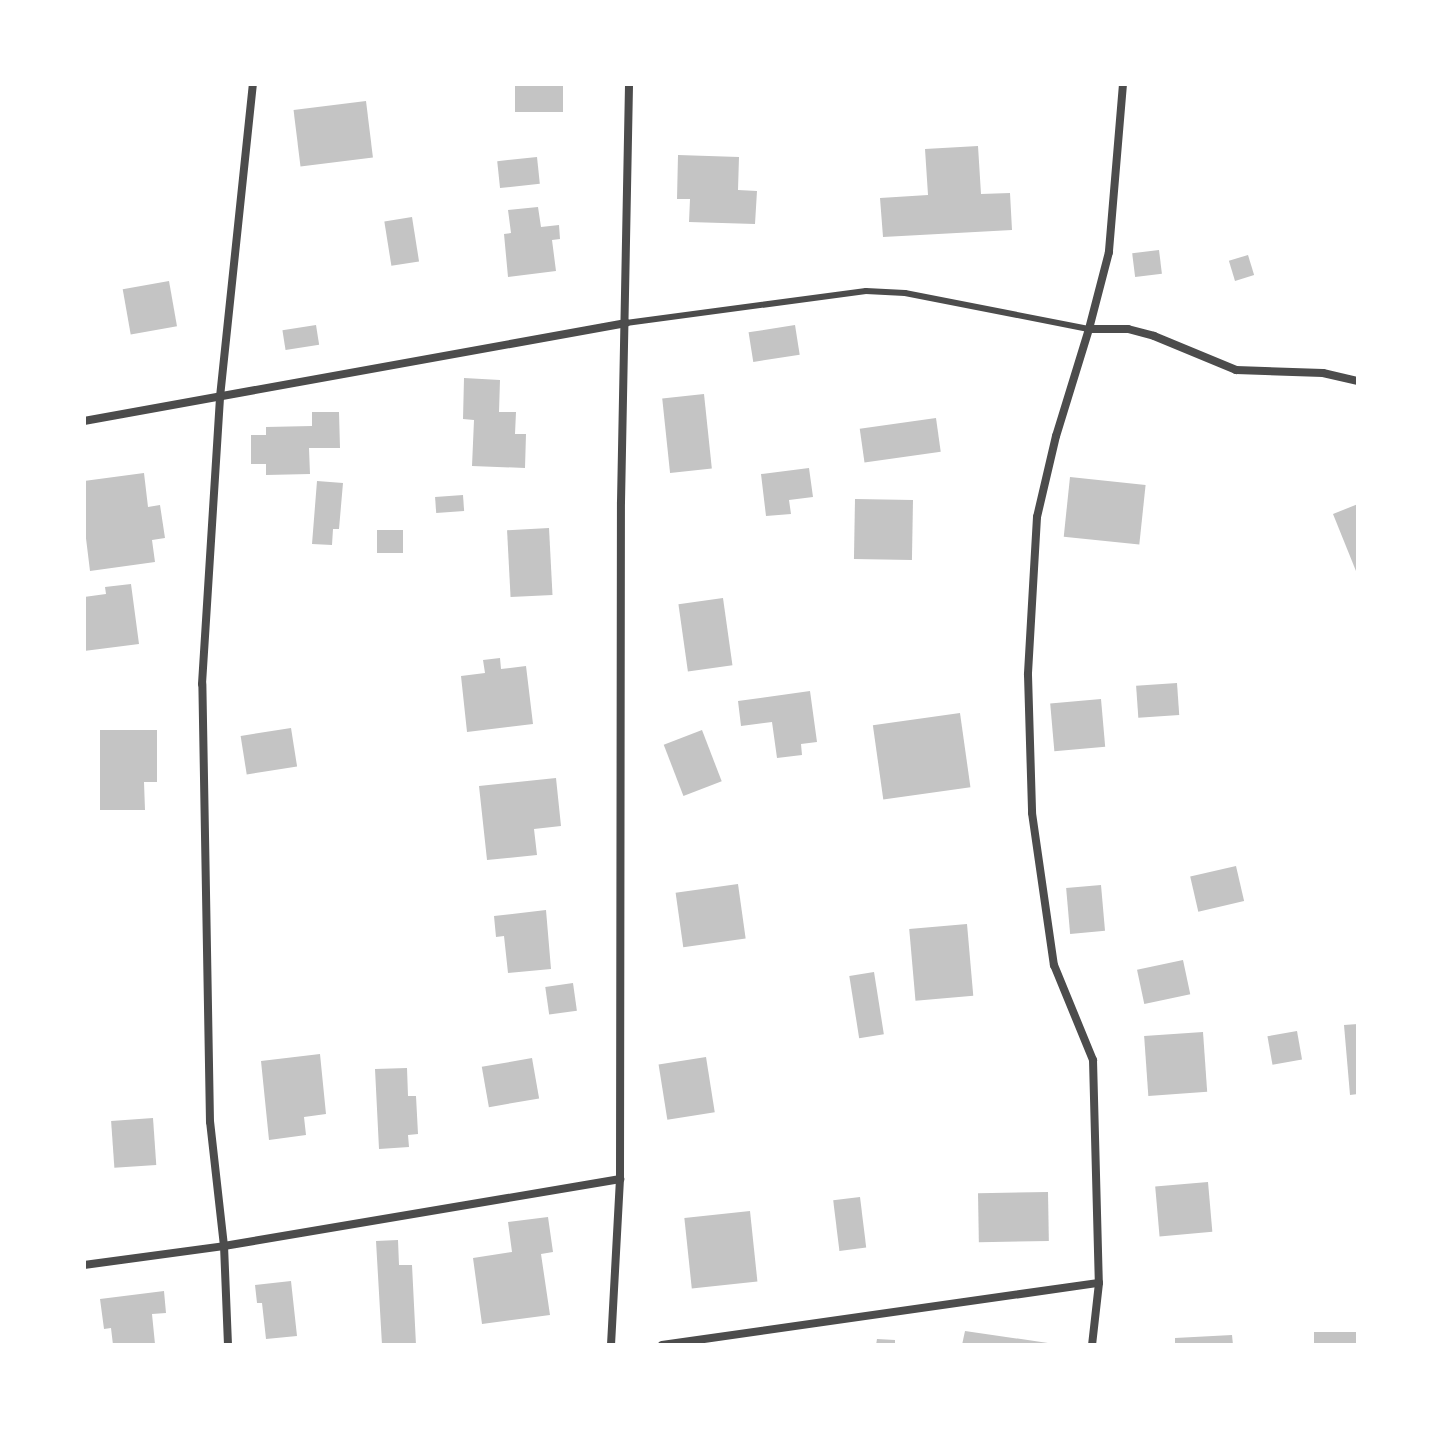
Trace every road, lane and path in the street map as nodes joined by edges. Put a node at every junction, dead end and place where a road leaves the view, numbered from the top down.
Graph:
1 (253, 84) edge
2 (629, 84) edge
3 (1123, 84) edge
4 (626, 323) junction
5 (1089, 329) junction
6 (1358, 381) edge
7 (220, 397) junction
8 (84, 421) edge
9 (620, 1179) junction
10 (224, 1246) junction
11 (84, 1265) edge
12 (1099, 1283) junction
13 (228, 1345) edge
14 (611, 1345) edge
15 (662, 1345) edge
16 (1092, 1345) edge

1 - 7 street
2 - 4 street
3 - 5 street
4 - 5 lane
4 - 7 street
4 - 9 street
5 - 6 street
5 - 12 street
7 - 8 street
7 - 10 street
9 - 10 street
9 - 14 street
10 - 11 street
10 - 13 street
12 - 15 street
12 - 16 street

